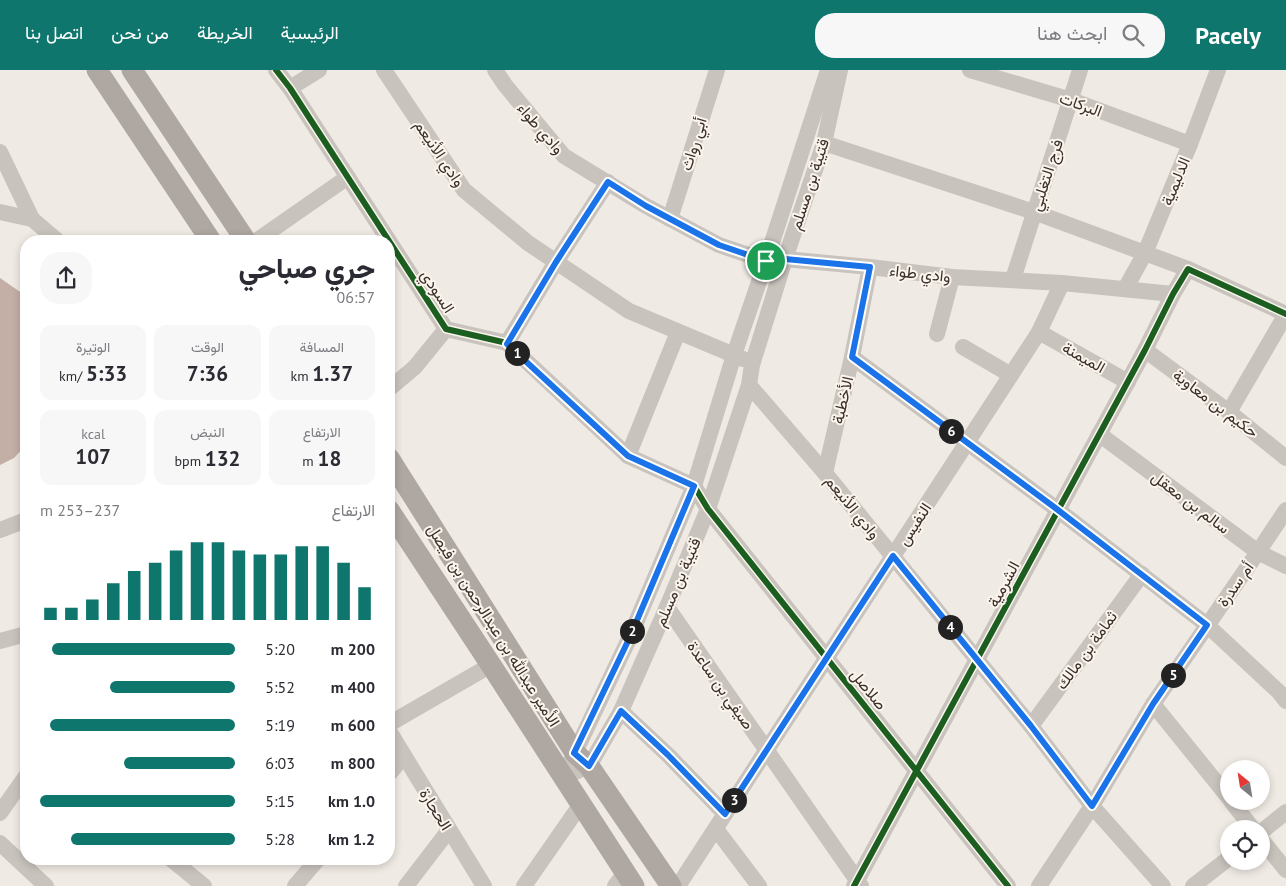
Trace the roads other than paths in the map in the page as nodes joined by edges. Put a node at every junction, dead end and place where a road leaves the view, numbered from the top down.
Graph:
1 (97, 70) edge
2 (276, 70) edge
3 (320, 70) edge
4 (384, 70) edge
5 (495, 70) edge
6 (717, 70) edge
7 (828, 70) edge
8 (840, 70) edge
9 (970, 70) edge
10 (1080, 70) edge
11 (1218, 70) edge
12 (136, 71) edge
13 (1018, 76) edge
14 (290, 88) junction
15 (1071, 100) junction
16 (824, 143) junction
17 (1190, 144) junction
18 (0, 152) edge
19 (348, 178) junction
20 (608, 182) junction
21 (0, 212) edge
22 (1034, 212) junction
23 (32, 219) junction
24 (670, 219) junction
25 (51, 235) edge
26 (207, 235) edge
27 (242, 235) edge
28 (265, 235) edge
29 (385, 235) edge
30 (395, 250) edge
31 (1145, 253) junction
32 (785, 259) junction
33 (766, 261) junction
34 (556, 262) junction
35 (870, 267) junction
36 (1188, 269) junction
37 (952, 277) junction
38 (1013, 279) junction
39 (1062, 283) junction
40 (1125, 288) junction
41 (1173, 294) junction
42 (1286, 314) edge
43 (446, 329) junction
44 (678, 332) junction
45 (1039, 332) junction
46 (937, 334) dead end
47 (507, 344) junction
48 (963, 348) dead end
49 (1145, 350) junction
50 (734, 355) junction
51 (852, 357) junction
52 (752, 365) junction
53 (1011, 376) junction
54 (1128, 382) junction
55 (395, 383) edge
56 (749, 385) junction
57 (1229, 412) junction
58 (1100, 434) junction
59 (967, 442) junction
60 (628, 456) junction
61 (1286, 458) edge
62 (395, 467) edge
63 (825, 473) junction
64 (694, 486) junction
65 (708, 510) junction
66 (1058, 510) junction
67 (1286, 510) edge
68 (20, 522) edge
69 (395, 526) edge
70 (0, 530) edge
71 (1258, 552) junction
72 (893, 556) junction
73 (1286, 566) edge
74 (1142, 574) junction
75 (667, 607) junction
76 (1207, 625) junction
77 (20, 636) edge
78 (0, 641) edge
79 (826, 658) junction
80 (977, 660) junction
81 (491, 665) junction
82 (1284, 693) edge
83 (1153, 704) junction
84 (621, 711) junction
85 (395, 721) edge
86 (1031, 726) junction
87 (395, 741) edge
88 (767, 750) junction
89 (404, 756) junction
90 (582, 759) junction
91 (395, 767) edge
92 (917, 770) junction
93 (564, 777) junction
94 (20, 785) edge
95 (1220, 787) edge
96 (582, 804) junction
97 (1092, 806) junction
98 (1238, 810) edge
99 (1286, 812) edge
100 (0, 814) edge
101 (725, 814) junction
102 (1247, 820) edge
103 (1270, 825) edge
104 (716, 829) junction
105 (449, 830) junction
106 (0, 843) edge
107 (1270, 850) edge
108 (178, 865) edge
109 (307, 865) edge
110 (1220, 865) edge
111 (1286, 870) edge
112 (28, 879) edge
113 (625, 882) edge
114 (857, 884) edge
115 (46, 886) edge
116 (204, 886) edge
117 (295, 886) edge
118 (406, 886) edge
119 (484, 886) edge
120 (524, 886) edge
121 (671, 886) edge
122 (678, 886) edge
123 (759, 886) edge
124 (1008, 886) edge
125 (1039, 886) edge
126 (1162, 886) edge
127 (1193, 886) edge

1 - 26 main road
2 - 14 street, السودي
3 - 14 street
4 - 34 street, وادي الأنيعم
5 - 20 street, وادي طواء
6 - 24 street, أبي رواث
7 - 33 street, قتيبة بن مسلم
8 - 16 street, قتيبة بن مسلم
9 - 13 street, البركات
10 - 15 street, فرج التغلبي
11 - 17 street, الدليمية
12 - 27 main road
13 - 15 street, البركات
14 - 19 street, السودي
15 - 17 street, البركات
15 - 22 street, فرج التغلبي
16 - 22 street
16 - 32 street, قتيبة بن مسلم
17 - 31 street, الدليمية
18 - 23 street
19 - 28 street
19 - 29 street, السودي
20 - 24 street, وادي طواء
20 - 34 street
21 - 23 street
22 - 31 street
22 - 38 street, فرج التغلبي
23 - 25 street
24 - 33 street, وادي طواء
30 - 43 street, السودي
31 - 36 street
31 - 40 street, الدليمية
32 - 33 street, وادي طواء
32 - 35 street, وادي طواء
32 - 52 street, قتيبة بن مسلم
33 - 50 street, قتيبة بن مسلم
34 - 44 street, وادي الأنيعم
34 - 47 street
35 - 37 street, وادي طواء
35 - 51 street, الأخطبة
36 - 41 street, الشرمية
36 - 42 street
37 - 38 street, وادي طواء
37 - 46 street
38 - 39 street, وادي طواء
39 - 40 street, وادي طواء
39 - 45 street, النفيس
40 - 41 street, وادي طواء
41 - 49 street, الشرمية
42 - 57 street
43 - 47 street, السودي
43 - 55 street
44 - 50 street, وادي الأنيعم
44 - 60 street
45 - 53 street, النفيس
45 - 54 street, الميمنة
47 - 60 street, السودي
48 - 53 street
49 - 54 street, الشرمية
49 - 57 street, حكيم بن معاوية
50 - 52 street, وادي الأنيعم
50 - 64 street, قتيبة بن مسلم
51 - 59 street
51 - 63 street, الأخطبة
52 - 56 street, قتيبة بن مسلم
53 - 59 street, النفيس
54 - 58 street, الشرمية
56 - 63 street, وادي الأنيعم
56 - 65 street, قتيبة بن مسلم
57 - 61 street, حكيم بن معاوية
58 - 66 street, الشرمية
58 - 71 street, سالم بن معقل
59 - 66 street
59 - 72 street, النفيس
60 - 64 street, السودي
62 - 90 main road, الأمير عبدالله بن عبدالرحمن بن فيصل
63 - 72 street, وادي الأنيعم
64 - 65 street
64 - 90 street, قتيبة بن مسلم
65 - 75 street, قتيبة بن مسلم
65 - 79 street, صلاصل
66 - 74 street
66 - 80 street, الشرمية
67 - 71 street, أم سدرة
68 - 70 street
69 - 81 main road, الأمير عبدالله بن عبدالرحمن بن فيصل
71 - 73 street, سالم بن معقل
71 - 76 street, أم سدرة
72 - 79 street, النفيس
72 - 80 street, وادي الأنيعم
74 - 76 street
74 - 86 street, ثمامة بن مالك
75 - 84 street, قتيبة بن مسلم
75 - 88 street, صيفي بن ساعدة
76 - 82 street
76 - 83 street, أم سدرة
77 - 78 street
79 - 88 street, النفيس
79 - 92 street, صلاصل
80 - 86 street, وادي الأنيعم
80 - 92 street, الشرمية
81 - 85 street
81 - 93 main road, الأمير عبدالله بن عبدالرحمن بن فيصل
83 - 95 street
83 - 97 street, أم سدرة
84 - 90 street, قتيبة بن مسلم
84 - 101 street
86 - 97 street, وادي الأنيعم
87 - 89 street, الحجارة
88 - 101 street, النفيس
88 - 114 street, صيفي بن ساعدة
89 - 91 street
89 - 105 street, الحجارة
90 - 93 street
90 - 121 main road, الأمير عبدالله بن عبدالرحمن بن فيصل
92 - 114 street, الشرمية
92 - 124 street, صلاصل
93 - 96 main road, الأمير عبدالله بن عبدالرحمن بن فيصل
94 - 100 street
96 - 113 main road, الأمير عبدالله بن عبدالرحمن بن فيصل
96 - 120 street
97 - 125 street, أم سدرة
97 - 126 street, وادي الأنيعم
98 - 102 street
99 - 103 street
101 - 104 street, النفيس
104 - 122 street, النفيس
104 - 123 street
105 - 118 street
105 - 119 street, الحجارة
106 - 112 street
107 - 111 street
108 - 116 street
109 - 117 street
110 - 127 street
112 - 115 street

